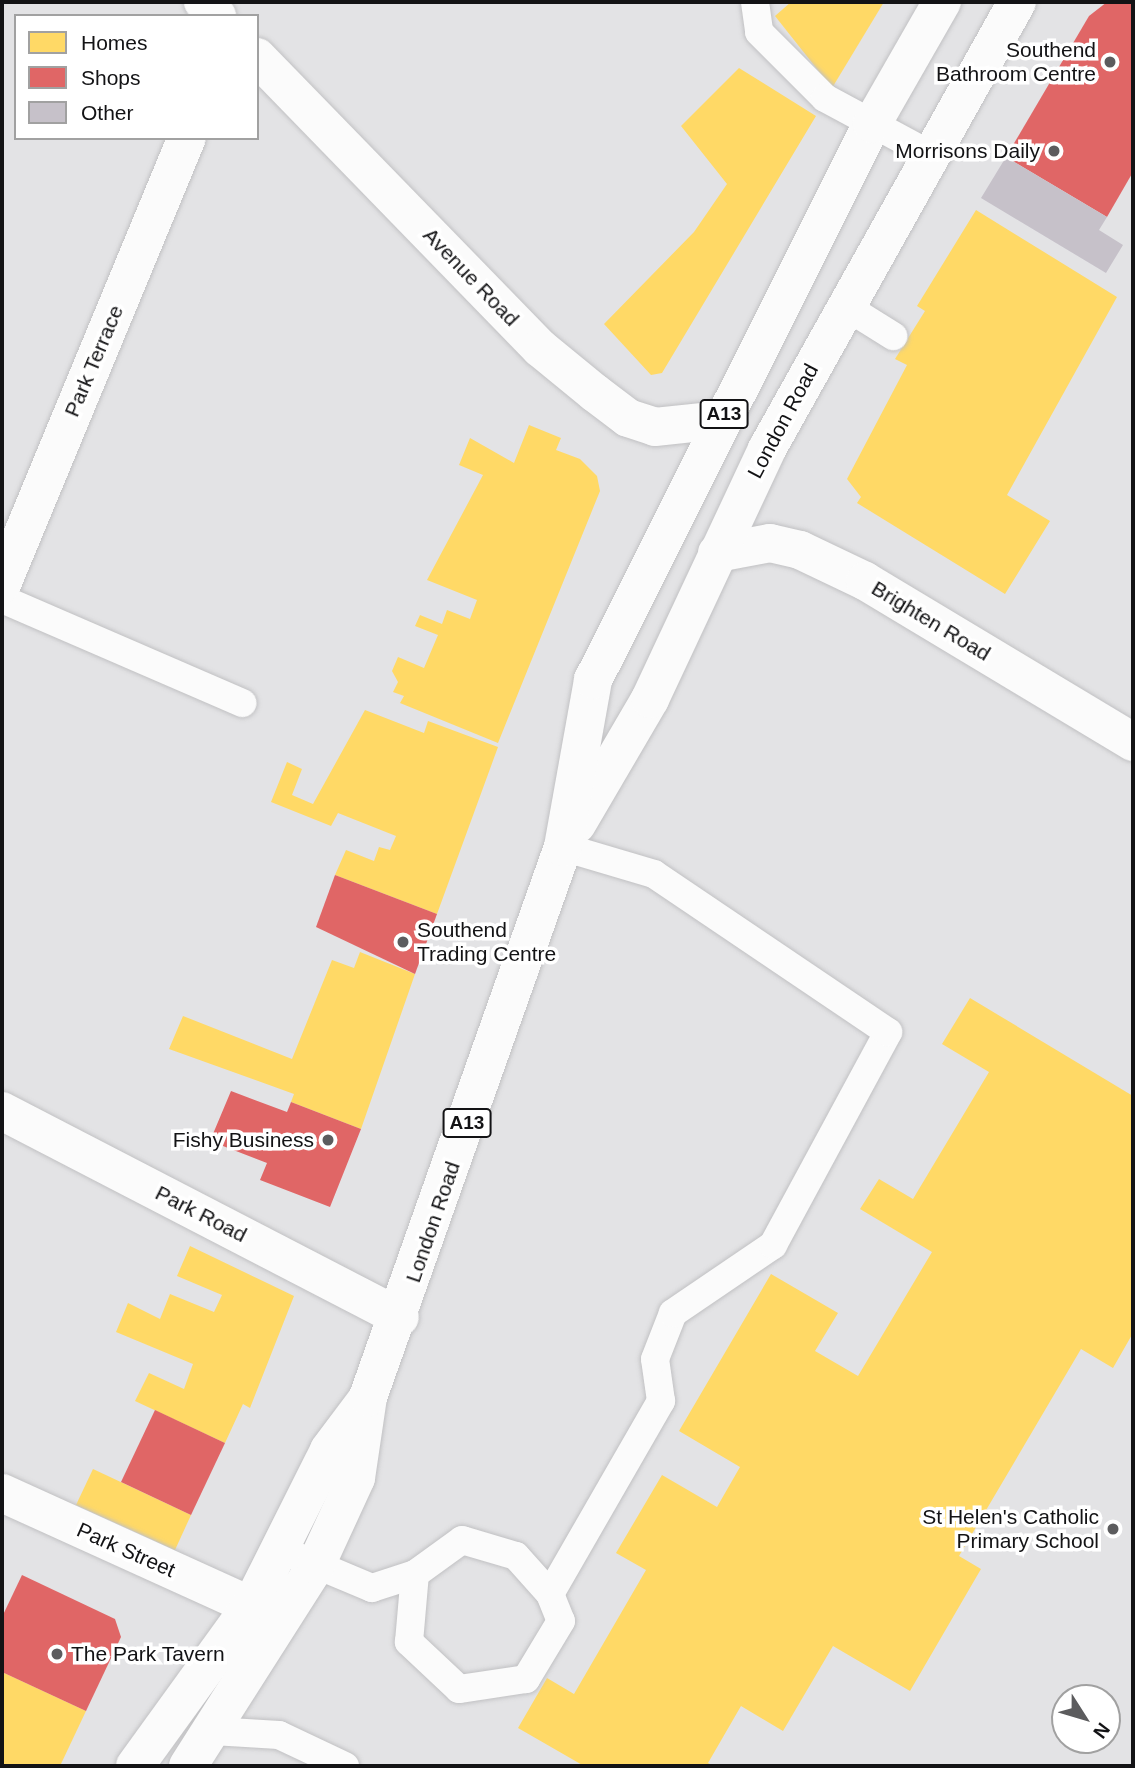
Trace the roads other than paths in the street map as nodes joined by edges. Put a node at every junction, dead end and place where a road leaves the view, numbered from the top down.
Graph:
1 (755, 2) edge
2 (942, 2) edge
3 (1017, 2) edge
4 (259, 59) edge
5 (872, 124) junction
6 (186, 140) edge
7 (931, 155) junction
8 (845, 306) junction
9 (892, 336) dead end
10 (720, 421) junction
11 (717, 553) junction
12 (2, 584) edge
13 (2, 599) edge
14 (242, 703) dead end
15 (1133, 742) edge
16 (563, 847) junction
17 (2, 1111) edge
18 (400, 1317) junction
19 (368, 1397) junction
20 (2, 1493) edge
21 (279, 1549) junction
22 (316, 1565) junction
23 (415, 1574) junction
24 (550, 1594) junction
25 (251, 1606) junction
26 (213, 1731) junction
27 (135, 1766) edge
28 (188, 1766) edge
29 (345, 1766) edge

1 - 5 lane
2 - 5 main road, London Road / A13
3 - 7 main road, London Road / A13
4 - 10 main road, Avenue Road
5 - 7 lane
5 - 10 main road, London Road / A13
6 - 12 main road, Park Terrace
7 - 8 main road, London Road / A13
8 - 9 lane
8 - 11 main road, London Road / A13
10 - 16 main road, London Road / A13
11 - 15 main road, Brighten Road
11 - 16 main road, London Road / A13
13 - 14 lane
16 - 18 main road, London Road / A13
16 - 24 lane
17 - 18 main road, Park Road
18 - 19 main road, London Road / A13
19 - 21 main road, London Road / A13
19 - 22 main road, London Road / A13
20 - 25 main road, Park Street
21 - 22 lane
21 - 25 main road, London Road / A13
22 - 23 lane
22 - 26 main road, London Road / A13
23 - 24 lane
23 - 24 lane
25 - 27 main road, London Road / A13
26 - 28 main road, London Road / A13
26 - 29 lane

